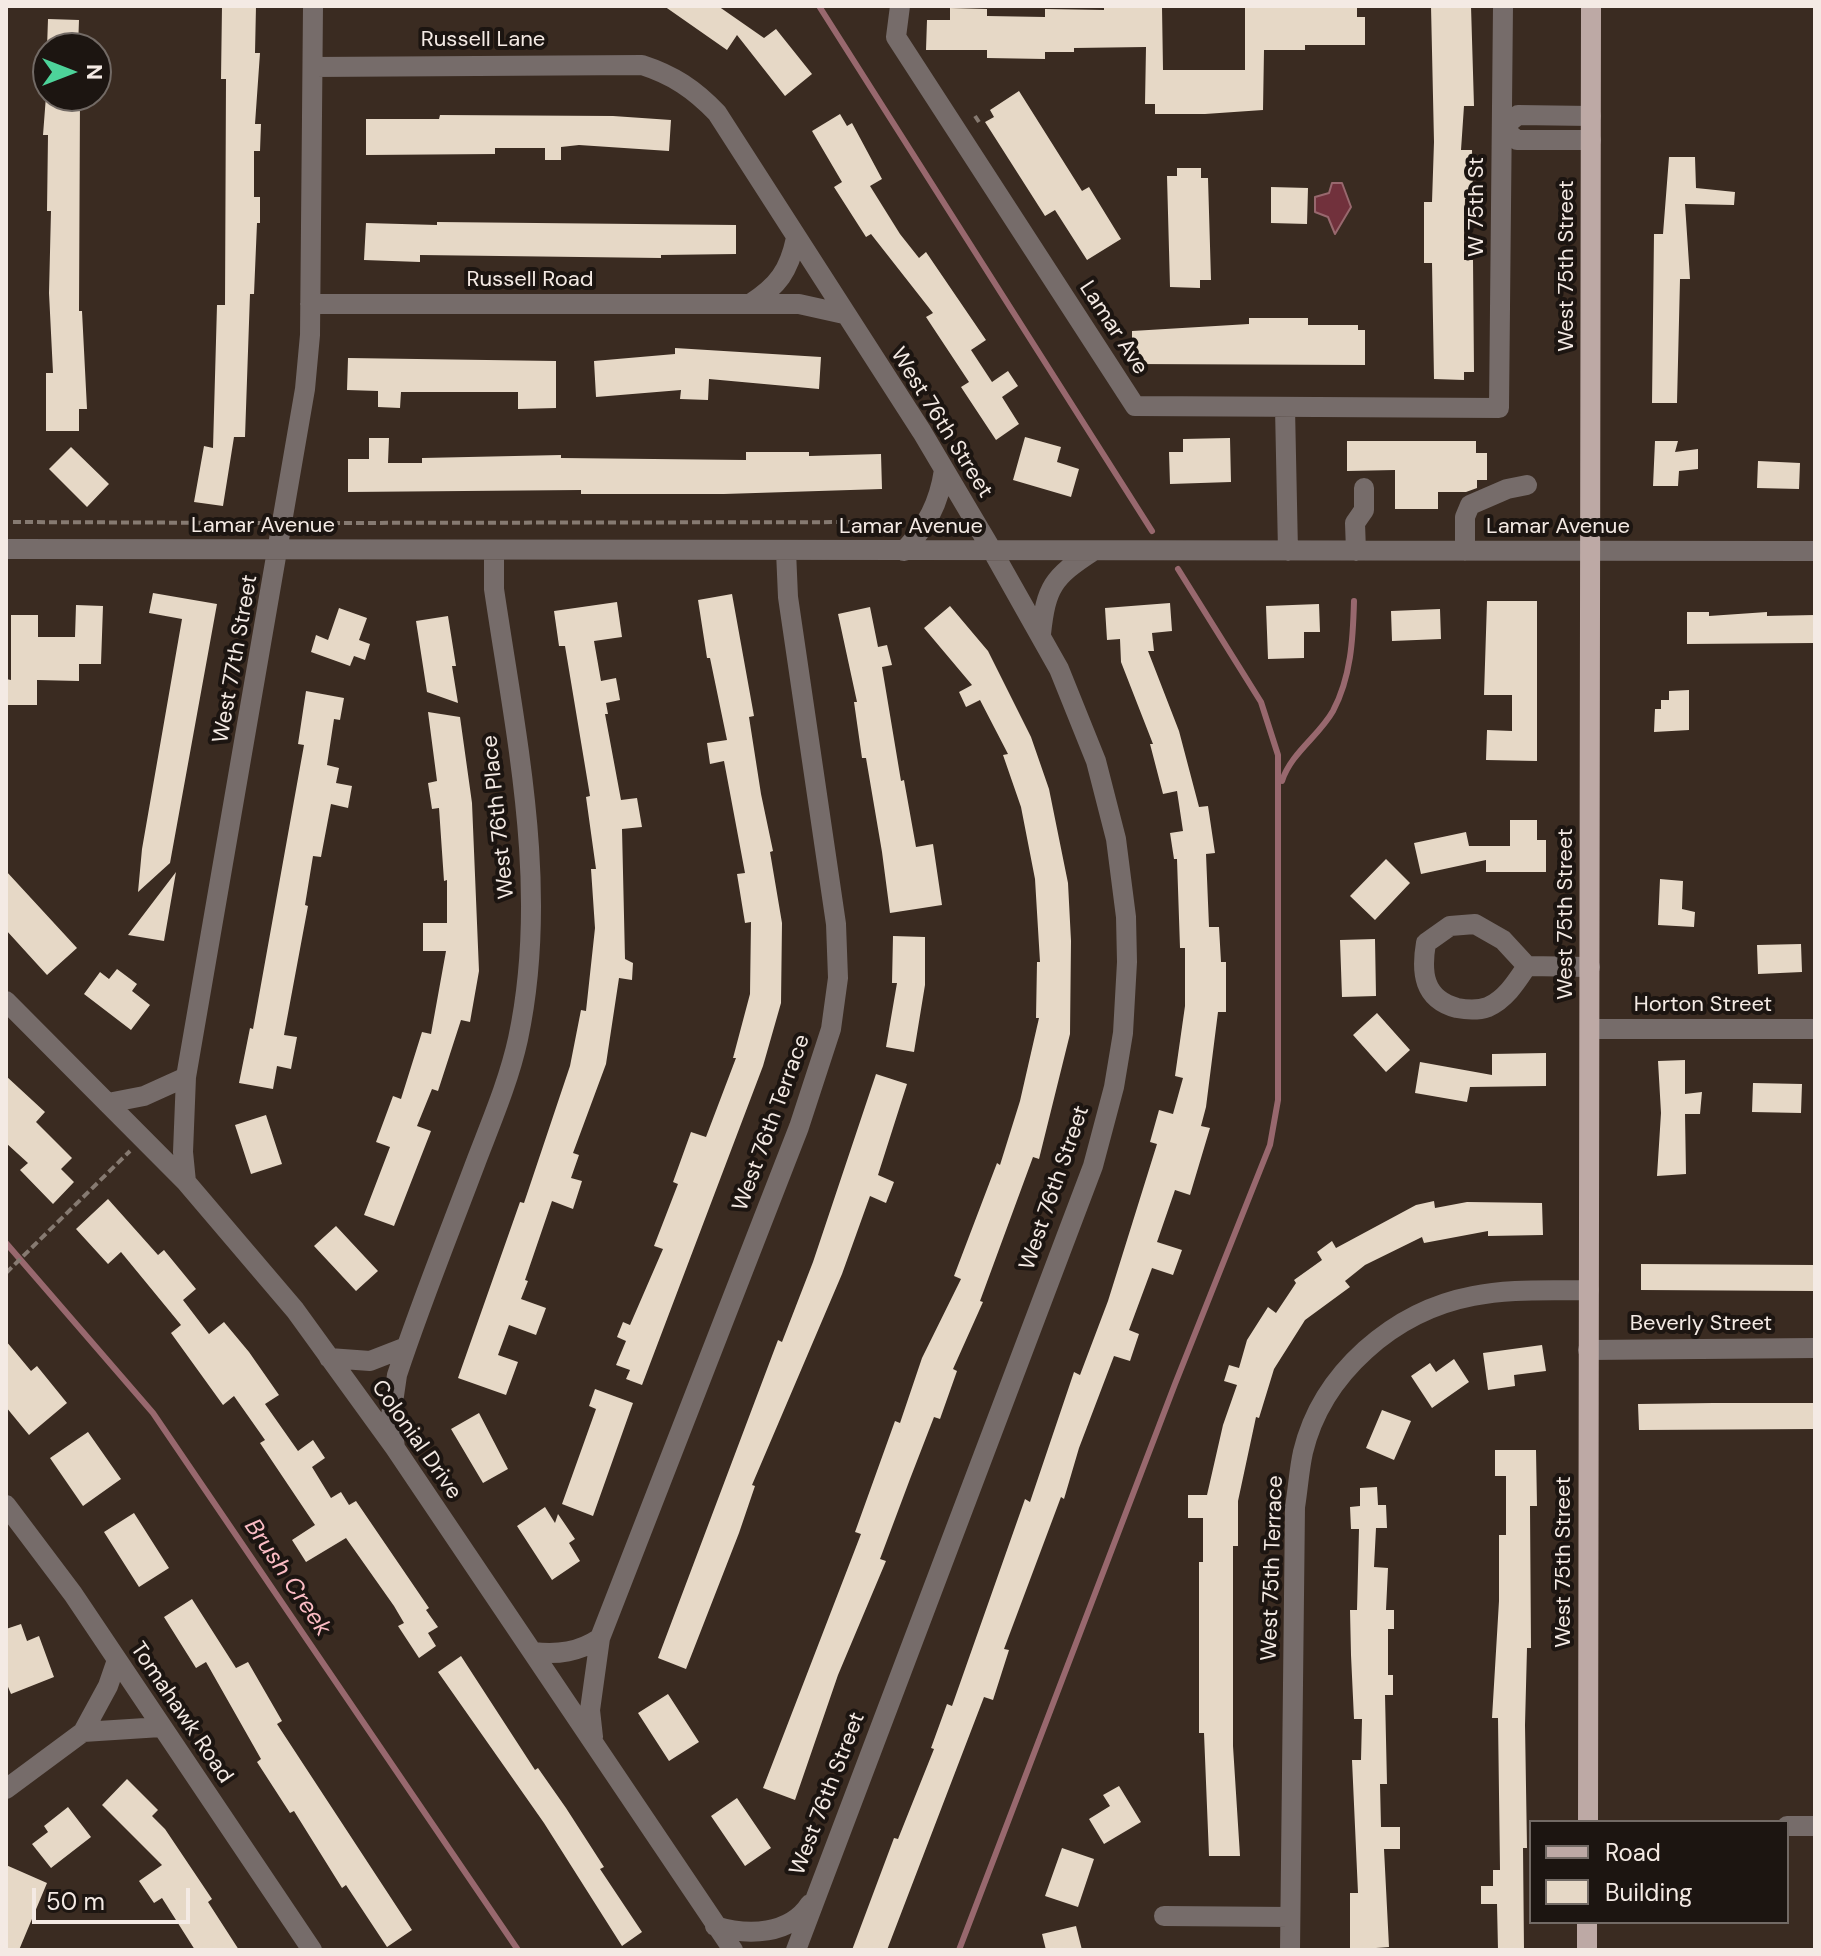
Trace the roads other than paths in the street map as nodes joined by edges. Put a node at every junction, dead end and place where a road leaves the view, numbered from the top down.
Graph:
1 (313, 6) edge
2 (900, 6) edge
3 (1503, 6) edge
4 (1591, 6) edge
5 (313, 67) junction
6 (653, 69) joint
7 (1591, 116) junction
8 (1502, 128) junction
9 (1591, 140) junction
10 (796, 238) junction
11 (310, 304) junction
12 (750, 304) junction
13 (844, 314) junction
14 (1285, 408) junction
15 (1499, 408) joint
16 (944, 470) junction
17 (1527, 485) dead end
18 (1364, 488) dead end
19 (6, 549) edge
20 (279, 549) junction
21 (494, 550) junction
22 (1094, 550) junction
23 (786, 551) junction
24 (904, 551) junction
25 (1288, 551) junction
26 (1356, 551) junction
27 (1465, 551) junction
28 (1589, 551) junction
29 (1815, 551) edge
30 (993, 552) junction
31 (1041, 634) junction
32 (1527, 966) junction
33 (1590, 967) junction
34 (6, 1001) edge
35 (1590, 1029) junction
36 (1815, 1029) edge
37 (186, 1077) junction
38 (108, 1103) junction
39 (186, 1182) junction
40 (1589, 1290) junction
41 (406, 1347) junction
42 (1815, 1348) edge
43 (1588, 1350) junction
44 (329, 1358) junction
45 (395, 1448) junction
46 (6, 1505) edge
47 (600, 1638) junction
48 (533, 1652) junction
49 (117, 1660) junction
50 (161, 1727) junction
51 (83, 1732) junction
52 (593, 1737) junction
53 (6, 1789) edge
54 (1588, 1820) edge
55 (1789, 1826) edge
56 (1815, 1826) edge
57 (814, 1897) junction
58 (1164, 1916) dead end
59 (1290, 1917) junction
60 (1587, 1924) edge
61 (715, 1926) junction
62 (312, 1950) edge
63 (733, 1950) edge
64 (796, 1950) edge
65 (1290, 1950) edge
66 (1587, 1950) edge

1 - 5 street, West 77th Street
2 - 14 street, Lamar Ave
3 - 8 street, W 75th St
4 - 7 main road, West 75th Street
5 - 6 street, Russell Lane
5 - 11 street, West 77th Street
6 - 10 street, West 76th Street
7 - 8 street
7 - 9 main road, West 75th Street
8 - 9 street
8 - 15 street, W 75th St
9 - 28 main road, West 75th Street
10 - 12 street
10 - 13 street, West 76th Street
11 - 12 street, Russell Road
11 - 20 street, West 77th Street
12 - 13 street, Russell Road
13 - 16 street, West 76th Street
14 - 15 street, Lamar Ave
14 - 25 street
16 - 24 street
16 - 30 street, West 76th Street
17 - 27 street
18 - 26 street
19 - 20 street, Lamar Avenue
20 - 21 street, Lamar Avenue
20 - 37 street, West 77th Street
21 - 23 street, Lamar Avenue
21 - 41 street, West 76th Place
22 - 25 street, Lamar Avenue
22 - 30 street, Lamar Avenue
22 - 31 street
23 - 24 street, Lamar Avenue
23 - 47 street, West 76th Terrace
24 - 30 street, Lamar Avenue
25 - 26 street, Lamar Avenue
26 - 27 street, Lamar Avenue
27 - 28 street, Lamar Avenue
28 - 29 street, Lamar Avenue
28 - 33 main road, West 75th Street
30 - 31 street, West 76th Street
31 - 57 street, West 76th Street
32 - 32 street
32 - 33 street
33 - 35 main road, West 75th Street
34 - 38 street, Colonial Drive
35 - 36 street, Horton Street
35 - 40 main road, West 75th Street
37 - 38 street
37 - 39 street, West 77th Street
38 - 39 street, Colonial Drive
39 - 44 street, Colonial Drive
40 - 43 main road, West 75th Street
40 - 59 street, West 75th Terrace
41 - 44 street
41 - 45 street, West 76th Place
42 - 43 street, Beverly Street
43 - 54 main road, West 75th Street
44 - 45 street, Colonial Drive
45 - 48 street, Colonial Drive
46 - 49 street, Tomahawk Road
47 - 48 street
47 - 52 street, West 76th Terrace
48 - 52 street, Colonial Drive
49 - 50 street, Tomahawk Road
49 - 51 street
50 - 51 street
50 - 62 street, Tomahawk Road
51 - 53 street
52 - 61 street, Colonial Drive
55 - 56 street
57 - 61 street, West 76th Street
57 - 64 street, West 76th Street
58 - 59 street
59 - 65 street, West 75th Terrace
60 - 66 main road
61 - 63 street, Colonial Drive

